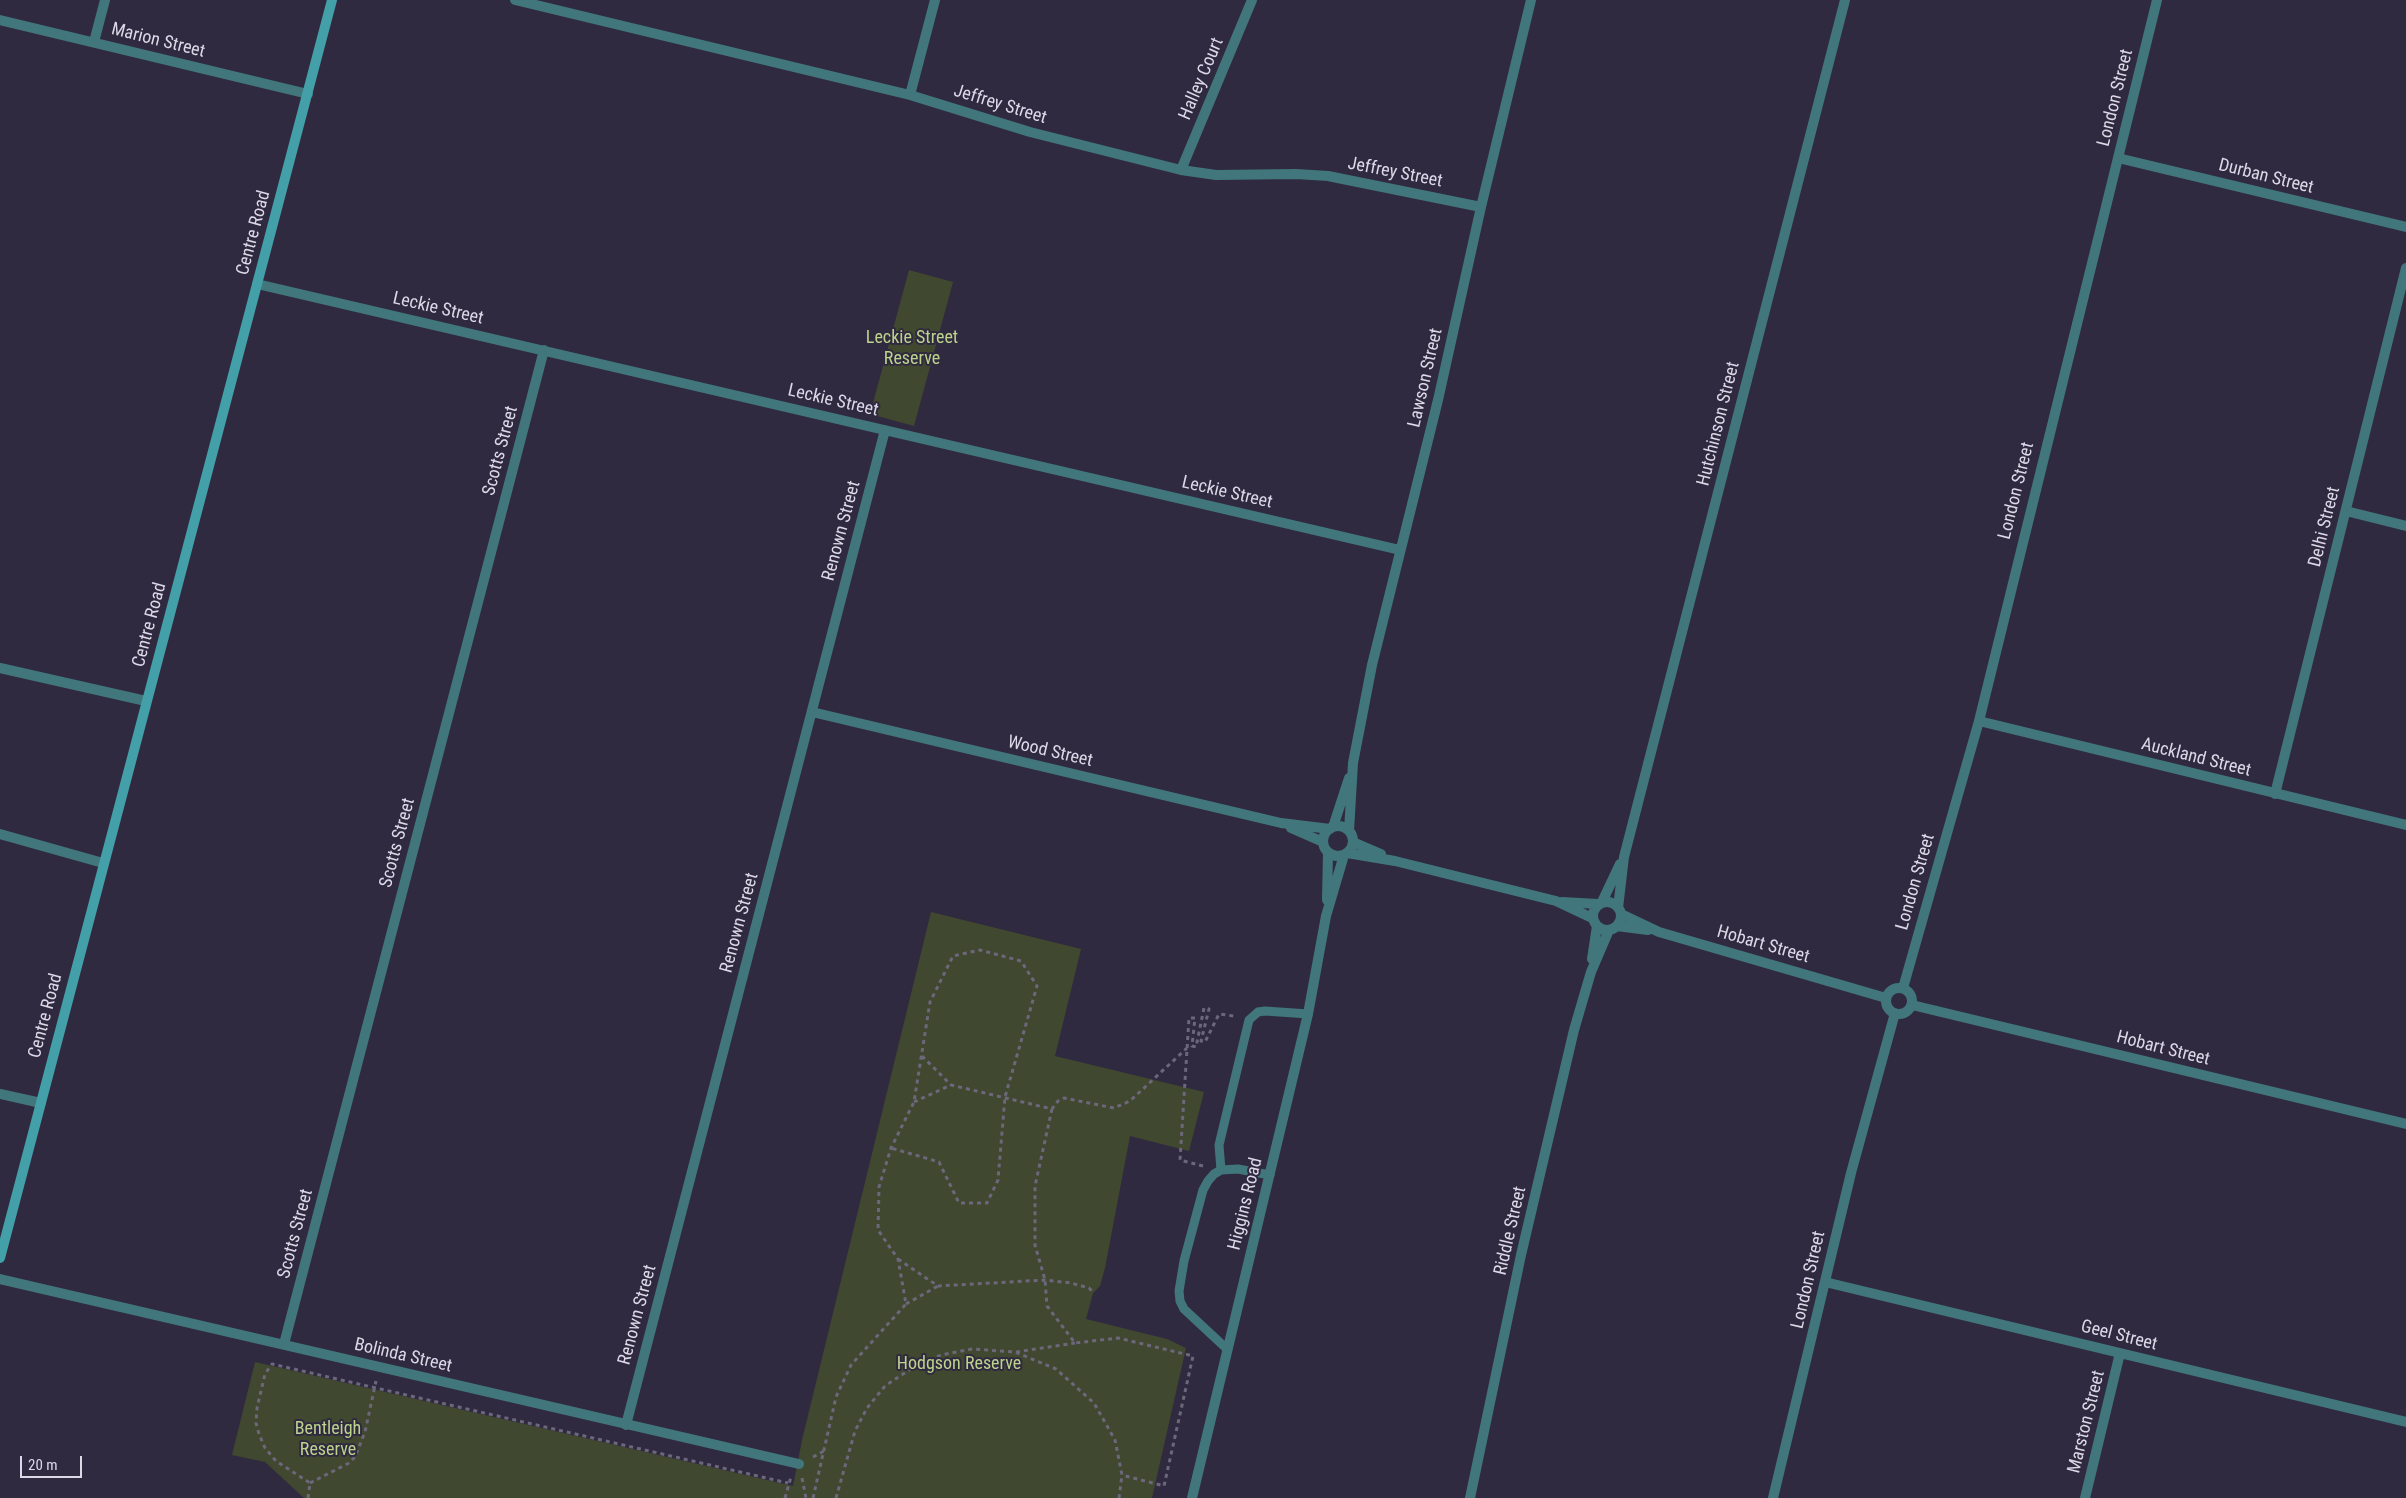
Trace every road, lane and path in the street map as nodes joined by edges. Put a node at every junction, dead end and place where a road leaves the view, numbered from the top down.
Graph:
1 (104, 0) edge
2 (332, 0) edge
3 (514, 0) edge
4 (935, 0) edge
5 (1252, 0) edge
6 (1531, 0) edge
7 (1845, 0) edge
8 (2157, 0) edge
9 (0, 20) edge
10 (94, 42) junction
11 (308, 94) junction
12 (910, 95) junction
13 (2118, 158) junction
14 (1181, 170) junction
15 (1481, 207) junction
16 (2406, 227) edge
17 (2406, 268) edge
18 (257, 284) junction
19 (544, 350) junction
20 (885, 430) junction
21 (2346, 511) junction
22 (2406, 526) edge
23 (1400, 550) junction
24 (0, 668) edge
25 (146, 701) junction
26 (812, 712) junction
27 (1979, 720) junction
28 (1353, 763) junction
29 (2274, 794) junction
30 (1281, 823) junction
31 (2406, 826) edge
32 (1332, 828) junction
33 (1349, 831) junction
34 (0, 834) edge
35 (1323, 842) junction
36 (1353, 842) junction
37 (1328, 852) junction
38 (1345, 854) junction
39 (1624, 857) junction
40 (1395, 860) junction
41 (103, 863) junction
42 (1556, 901) junction
43 (1600, 903) junction
44 (1620, 911) junction
45 (1326, 916) junction
46 (1594, 922) junction
47 (1613, 928) junction
48 (1659, 932) junction
49 (1591, 972) junction
50 (1903, 988) junction
51 (1886, 998) junction
52 (1912, 1005) junction
53 (1895, 1013) junction
54 (1218, 1014) dead end
55 (1308, 1014) junction
56 (1187, 1048) junction
57 (922, 1056) junction
58 (951, 1085) junction
59 (0, 1094) edge
60 (1005, 1096) junction
61 (914, 1102) junction
62 (41, 1103) junction
63 (1052, 1109) junction
64 (2406, 1124) edge
65 (892, 1148) junction
66 (1180, 1160) dead end
67 (1221, 1170) junction
68 (1270, 1175) junction
69 (0, 1258) edge
70 (898, 1259) junction
71 (0, 1279) edge
72 (1045, 1280) junction
73 (1825, 1282) junction
74 (938, 1286) junction
75 (1093, 1292) dead end
76 (906, 1304) junction
77 (1075, 1343) junction
78 (284, 1344) junction
79 (1227, 1349) junction
80 (1015, 1352) junction
81 (2120, 1353) junction
82 (374, 1387) junction
83 (2406, 1422) edge
84 (626, 1425) junction
85 (799, 1464) dead end
86 (1122, 1475) junction
87 (310, 1483) junction
88 (788, 1483) dead end
89 (308, 1498) edge
90 (813, 1498) edge
91 (836, 1498) edge
92 (1119, 1498) edge
93 (1192, 1498) edge
94 (1470, 1498) edge
95 (1773, 1498) edge
96 (2085, 1498) edge

1 - 10 street
2 - 11 main road, Centre Road
3 - 12 street, Jeffrey Street
4 - 12 street
5 - 14 street, Halley Court
6 - 15 street, Lawson Street
7 - 39 street, Hutchinson Street
8 - 13 street, London Street
9 - 10 street, Marion Street
10 - 11 street, Marion Street
11 - 18 main road, Centre Road
12 - 14 street, Jeffrey Street
13 - 16 street, Durban Street
13 - 27 street, London Street
14 - 15 street, Jeffrey Street
15 - 23 street, Lawson Street
17 - 21 street, Delhi Street
18 - 19 street, Leckie Street
18 - 25 main road, Centre Road
19 - 20 street, Leckie Street
19 - 78 street, Scotts Street
20 - 23 street, Leckie Street
20 - 26 street, Renown Street
21 - 22 street
21 - 29 street, Delhi Street
23 - 28 street, Lawson Street
24 - 25 street
25 - 41 main road, Centre Road
26 - 30 street, Wood Street
26 - 84 street, Renown Street
27 - 29 street, Auckland Street
27 - 50 street, London Street
28 - 32 street, Lawson Street
28 - 33 street, Lawson Street
29 - 31 street, Auckland Street
30 - 32 street, Wood Street
30 - 35 street, Wood Street
32 - 33 street
32 - 35 street
33 - 36 street
34 - 41 street
35 - 37 street
36 - 38 street
36 - 40 street
37 - 38 street
37 - 45 street, Higgins Road
38 - 40 street
38 - 45 street, Higgins Road
39 - 43 street, Hutchinson Street
39 - 44 street, Hutchinson Street
40 - 42 street
41 - 62 main road, Centre Road
42 - 43 street
42 - 46 street
43 - 44 street
43 - 46 street
44 - 47 street
44 - 48 street, Hobart Street
45 - 55 street, Higgins Road
46 - 47 street
46 - 49 street, Riddle Street
47 - 48 street, Hobart Street
47 - 49 street, Riddle Street
48 - 51 street, Hobart Street
49 - 94 street, Riddle Street
50 - 51 street
50 - 52 street
51 - 53 street
52 - 53 street
52 - 64 street, Hobart Street
53 - 73 street, London Street
54 - 56 path
55 - 67 lane
55 - 68 street, Higgins Road
56 - 63 path
56 - 66 path
57 - 58 path
57 - 60 path
57 - 61 path
58 - 60 path
58 - 61 path
59 - 62 street
60 - 63 path
60 - 65 path
61 - 65 path
62 - 69 main road, Centre Road
63 - 72 path
65 - 70 path
67 - 68 lane
67 - 79 lane
68 - 79 street, Higgins Road
70 - 74 path
70 - 76 path
71 - 78 street, Bolinda Street
72 - 74 path
72 - 75 path
72 - 77 path
73 - 81 street, Geel Street
73 - 95 street, London Street
74 - 76 path
76 - 90 path
77 - 80 path
77 - 86 path
78 - 84 street, Bolinda Street
79 - 93 street, Higgins Road
80 - 86 path
80 - 91 path
81 - 83 street, Geel Street
81 - 96 street, Marston Street
82 - 87 path
82 - 87 path
82 - 88 path
84 - 85 street, Bolinda Street
86 - 92 path
87 - 89 path

